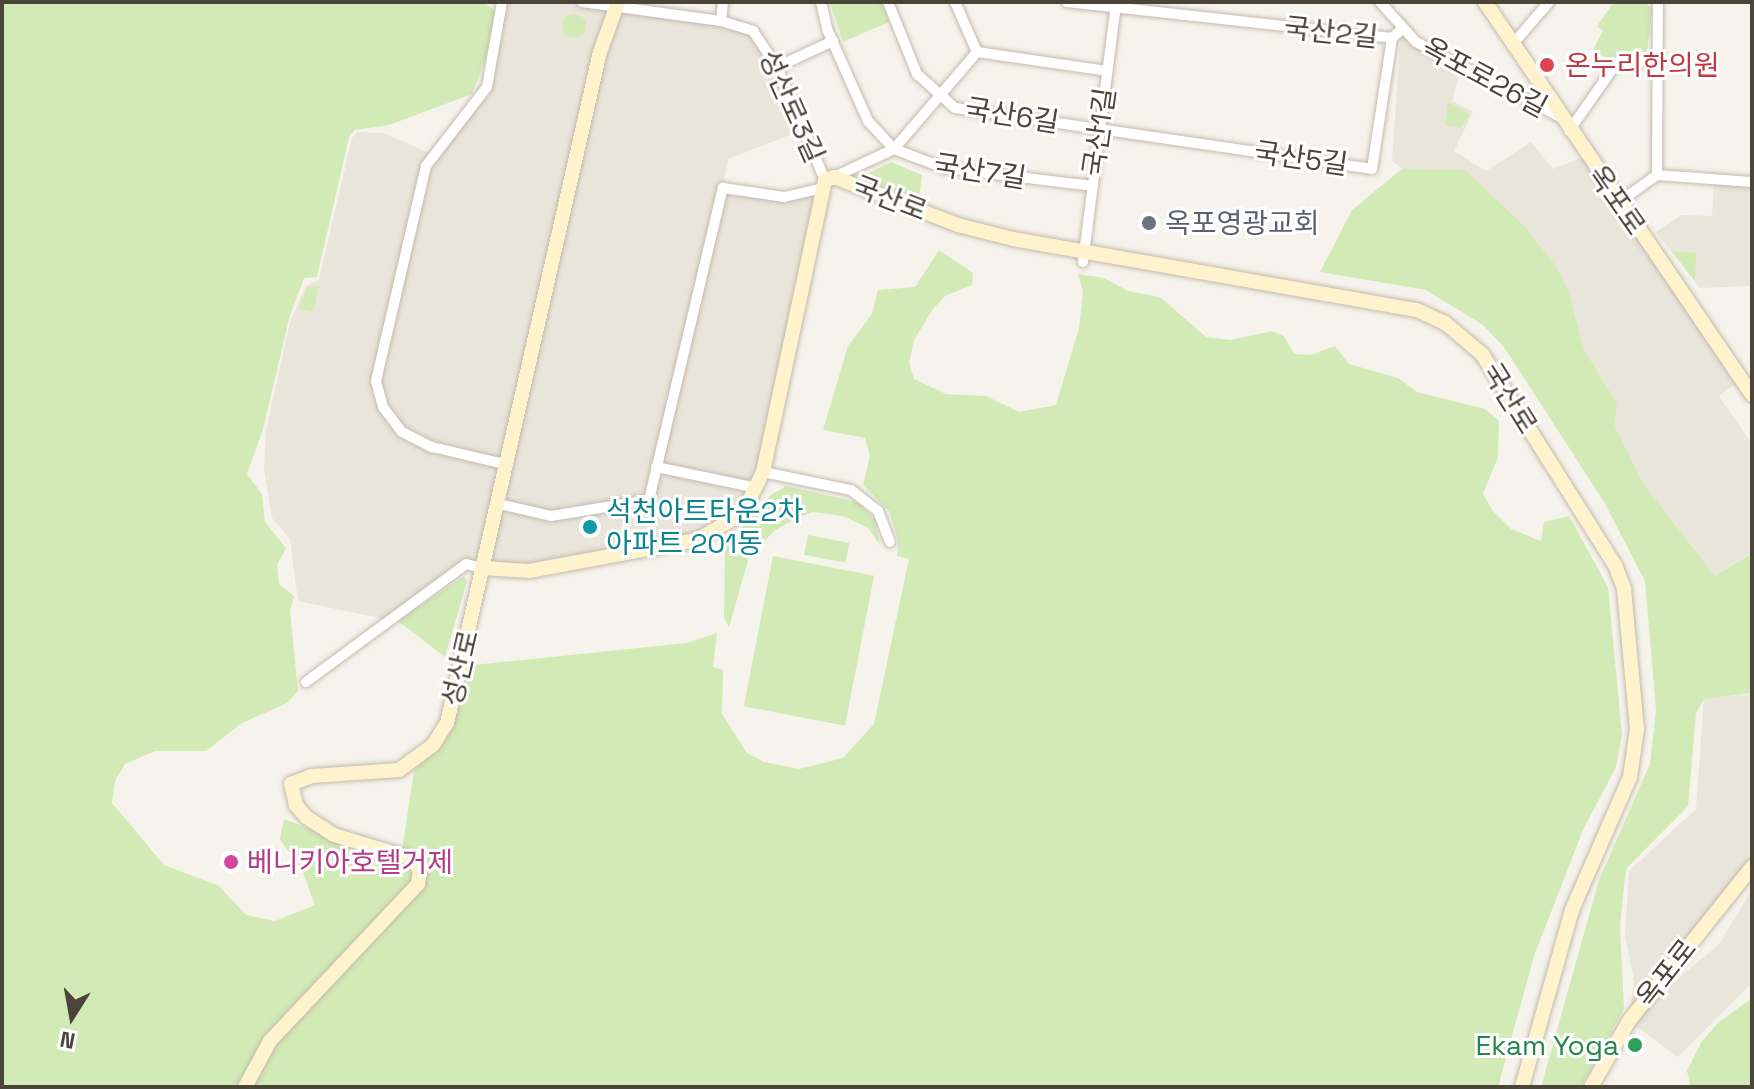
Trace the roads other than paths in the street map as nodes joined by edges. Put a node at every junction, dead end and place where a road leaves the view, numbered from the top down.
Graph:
1 (502, 2) edge
2 (582, 2) edge
3 (723, 2) edge
4 (821, 2) edge
5 (888, 2) edge
6 (955, 2) edge
7 (1067, 2) edge
8 (1380, 2) edge
9 (1485, 2) edge
10 (1549, 2) edge
11 (1658, 2) edge
12 (617, 4) edge
13 (1116, 5) edge
14 (721, 21) junction
15 (1401, 30) junction
16 (1392, 38) junction
17 (833, 41) junction
18 (1513, 44) junction
19 (977, 52) junction
20 (1657, 60) junction
21 (777, 67) junction
22 (1107, 71) junction
23 (940, 97) junction
24 (1558, 116) junction
25 (1100, 129) junction
26 (1569, 131) junction
27 (894, 149) junction
28 (1657, 175) junction
29 (827, 182) junction
30 (1752, 182) edge
31 (1092, 186) junction
32 (1619, 202) junction
33 (1083, 257) junction
34 (1752, 395) edge
35 (508, 465) junction
36 (656, 467) junction
37 (763, 472) junction
38 (757, 488) junction
39 (499, 504) junction
40 (890, 542) dead end
41 (483, 568) junction
42 (306, 682) dead end
43 (1752, 867) edge
44 (245, 1087) edge
45 (1514, 1087) edge
46 (1522, 1087) edge
47 (1591, 1087) edge

1 - 35 street
2 - 12 street, 성산로3길
3 - 14 street
4 - 17 street, 국산7길
5 - 23 street, 국산6길
6 - 19 street
7 - 13 street, 국산2길
8 - 15 street, 옥포로26길
9 - 18 street, 옥포로
10 - 18 street
11 - 20 street
12 - 14 street, 성산로3길
12 - 35 street, 성산로
13 - 16 street, 국산2길
13 - 22 street, 국산1길
14 - 21 street, 성산로3길
15 - 16 street, 국산2길
15 - 24 street, 옥포로26길
16 - 25 street, 국산5길
17 - 21 street
17 - 27 street, 국산7길
18 - 24 street, 옥포로
19 - 22 street
19 - 23 street
20 - 26 street
20 - 28 street
21 - 29 street, 성산로3길
22 - 25 street, 국산1길
23 - 25 street, 국산6길
23 - 27 street
24 - 26 street, 옥포로
25 - 31 street, 국산1길
26 - 32 street, 옥포로
27 - 29 street
27 - 31 street, 국산7길
28 - 30 street
28 - 32 street
29 - 33 street, 국산로
29 - 36 street
29 - 37 street, 국산로
31 - 33 street, 국산1길
32 - 34 street, 옥포로
33 - 45 street, 국산로
33 - 46 street, 국산로
35 - 39 street, 성산로
36 - 38 street
36 - 39 street
37 - 38 street, 국산로
37 - 40 street
38 - 41 street, 국산로
39 - 41 street, 성산로
41 - 42 street
41 - 44 street, 성산로
43 - 47 street, 옥포로

